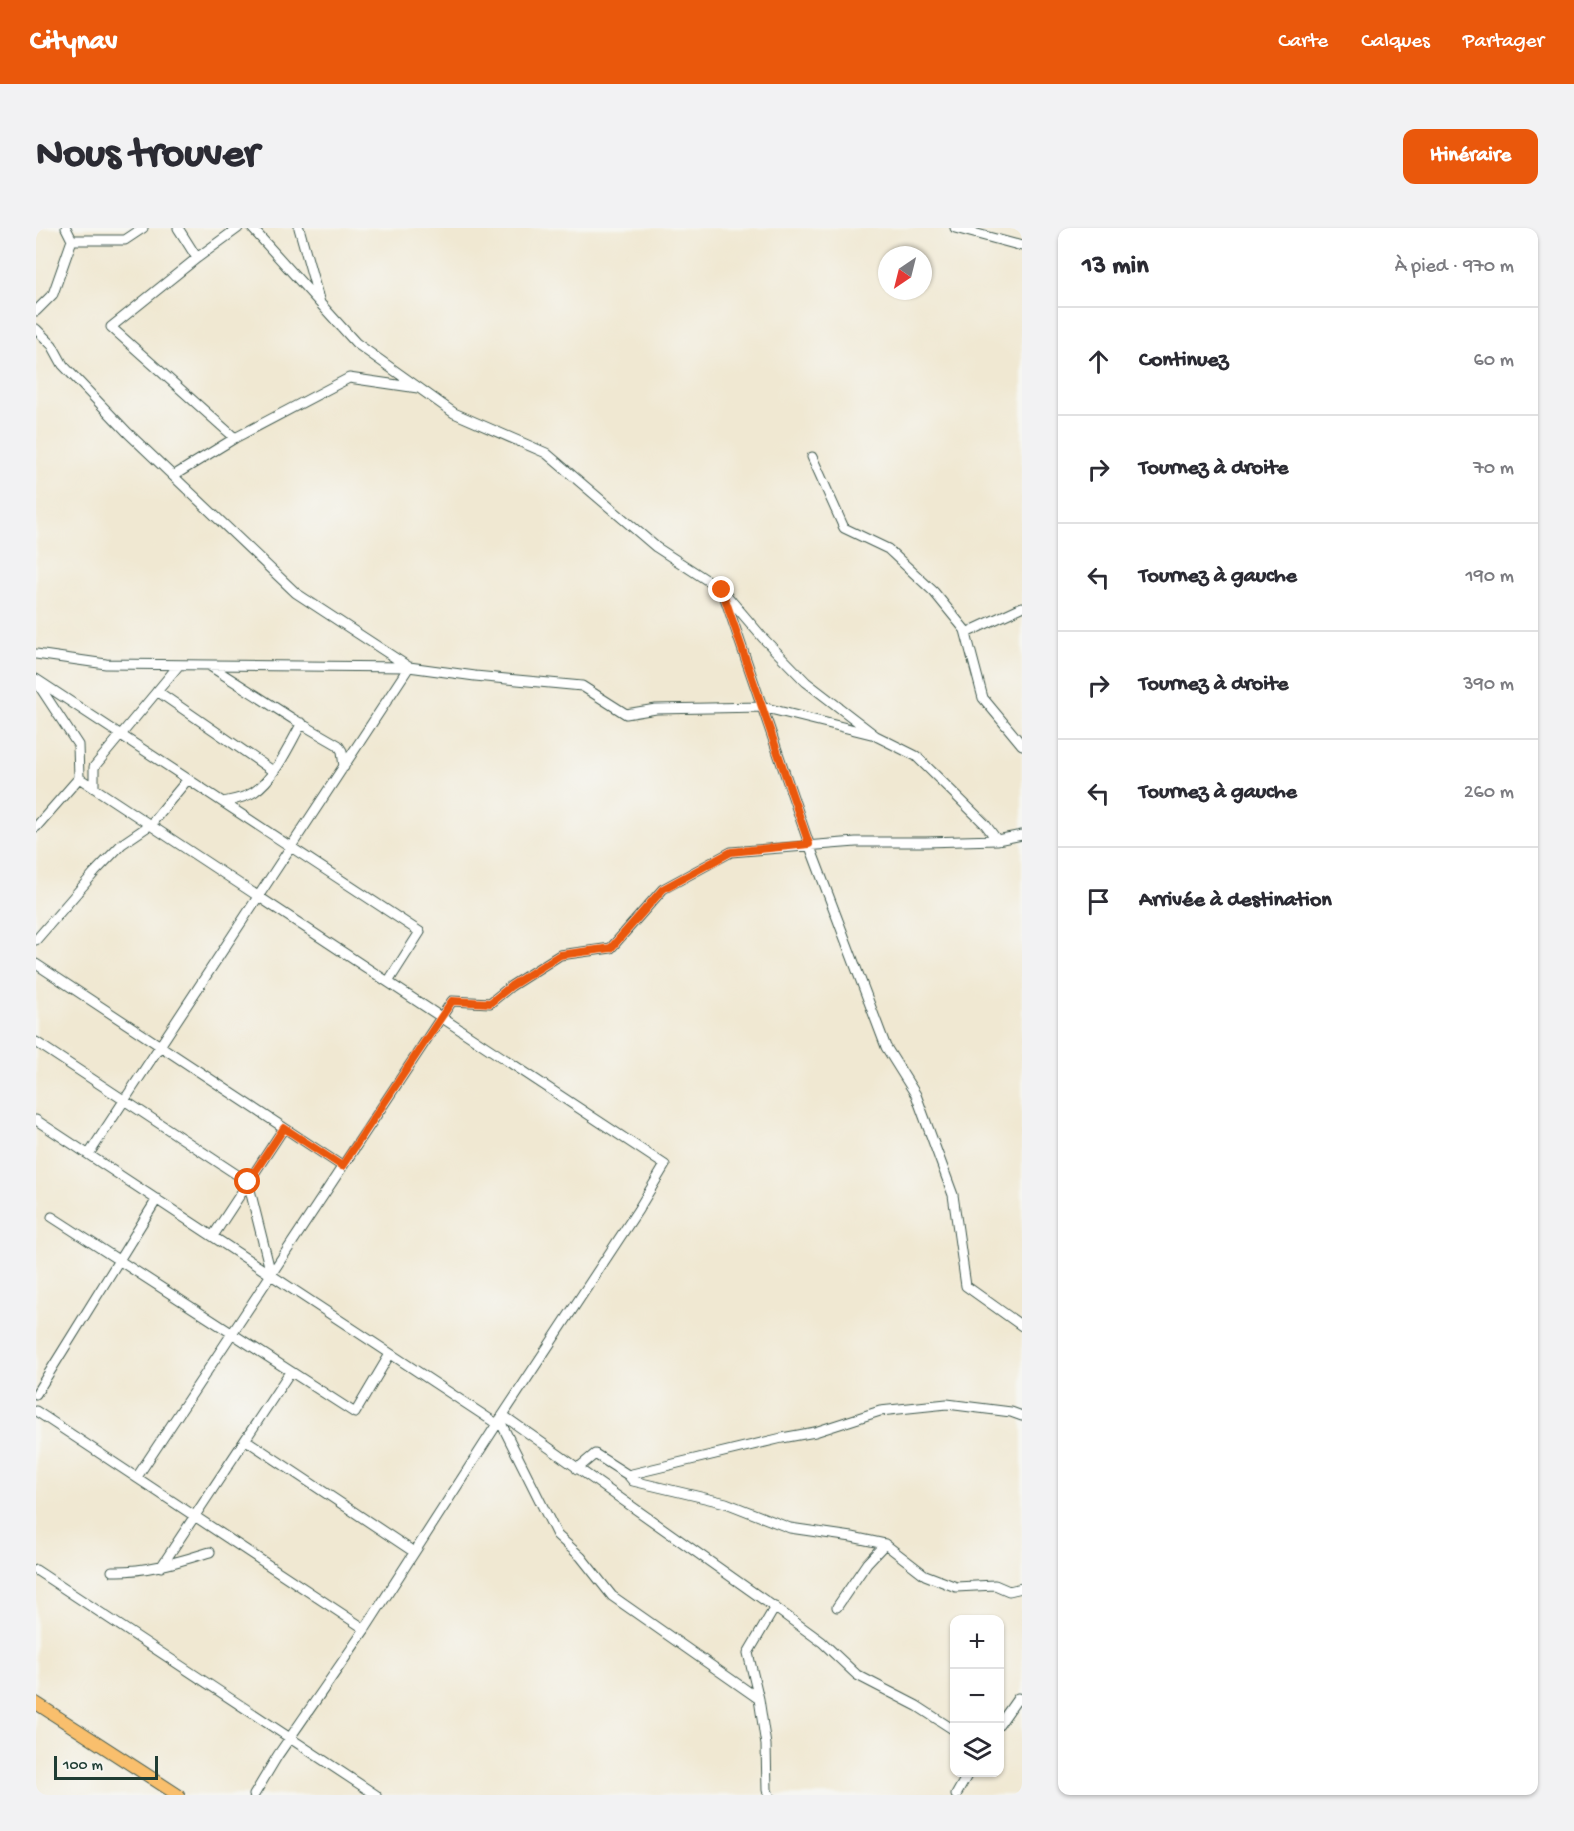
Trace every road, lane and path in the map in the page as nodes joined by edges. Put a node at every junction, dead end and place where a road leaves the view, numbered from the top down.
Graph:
1 (66, 228) edge
2 (143, 228) edge
3 (178, 228) edge
4 (238, 228) edge
5 (252, 228) edge
6 (299, 228) edge
7 (955, 228) edge
8 (72, 240) junction
9 (1022, 246) edge
10 (197, 258) junction
11 (321, 305) junction
12 (36, 311) edge
13 (36, 329) edge
14 (419, 388) junction
15 (235, 438) junction
16 (812, 457) dead end
17 (173, 476) junction
18 (722, 590) junction
19 (1022, 607) edge
20 (966, 633) junction
21 (36, 654) edge
22 (179, 665) junction
23 (210, 666) junction
24 (409, 667) junction
25 (36, 680) edge
26 (157, 691) junction
27 (762, 707) junction
28 (302, 723) junction
29 (121, 735) junction
30 (876, 736) junction
31 (1022, 745) edge
32 (344, 767) junction
33 (273, 771) junction
34 (79, 778) junction
35 (188, 779) junction
36 (94, 788) junction
37 (223, 802) junction
38 (150, 825) junction
39 (36, 827) edge
40 (1022, 835) edge
41 (997, 840) junction
42 (809, 844) junction
43 (291, 847) junction
44 (259, 897) junction
45 (36, 940) edge
46 (36, 964) edge
47 (388, 982) junction
48 (441, 1017) junction
49 (36, 1042) edge
50 (160, 1046) junction
51 (124, 1100) junction
52 (36, 1120) edge
53 (284, 1128) junction
54 (89, 1154) junction
55 (342, 1166) junction
56 (248, 1182) junction
57 (156, 1199) junction
58 (52, 1217) dead end
59 (213, 1236) junction
60 (119, 1260) junction
61 (271, 1274) junction
62 (1022, 1326) edge
63 (232, 1333) junction
64 (390, 1354) junction
65 (291, 1372) junction
66 (36, 1394) edge
67 (36, 1410) edge
68 (1022, 1416) edge
69 (500, 1420) junction
70 (246, 1440) junction
71 (577, 1469) junction
72 (628, 1475) junction
73 (137, 1477) junction
74 (195, 1516) junction
75 (885, 1544) junction
76 (210, 1552) dead end
77 (414, 1552) junction
78 (161, 1567) junction
79 (36, 1570) edge
80 (112, 1571) dead end
81 (1022, 1588) edge
82 (775, 1607) junction
83 (837, 1607) dead end
84 (366, 1629) junction
85 (759, 1699) junction
86 (1022, 1701) edge
87 (36, 1703) edge
88 (1000, 1723) edge
89 (950, 1727) edge
90 (290, 1739) junction
91 (967, 1777) edge
92 (178, 1795) edge
93 (254, 1795) edge
94 (376, 1795) edge
95 (769, 1795) edge
96 (956, 1795) edge

1 - 8 street
2 - 8 street
3 - 10 street
4 - 10 street
5 - 11 street
6 - 11 street
7 - 9 street
8 - 12 street
10 - 15 street
11 - 14 street
13 - 17 street
14 - 15 street
14 - 18 street
15 - 17 street
16 - 20 street
17 - 24 street
18 - 27 street
18 - 30 street
19 - 20 street
20 - 31 street
21 - 22 street
22 - 23 street
22 - 26 street
23 - 24 street
23 - 28 street
24 - 27 street
24 - 32 street
25 - 29 street
25 - 34 street
26 - 29 street
26 - 33 street
27 - 30 street
27 - 42 street
28 - 32 street
28 - 33 street
29 - 35 street
29 - 36 street
30 - 41 street
32 - 43 street
33 - 37 street
34 - 36 street
34 - 39 street
35 - 37 street
35 - 38 street
36 - 38 street
37 - 43 street
38 - 44 street
38 - 45 street
40 - 41 street
41 - 42 street
42 - 48 street
42 - 62 street
43 - 44 street
43 - 47 street
44 - 47 street
44 - 50 street
46 - 50 street
47 - 48 street
48 - 55 street
48 - 69 street
49 - 51 street
50 - 51 street
50 - 53 street
51 - 54 street
51 - 56 street
52 - 54 street
53 - 55 street
53 - 56 street
54 - 57 street
55 - 61 street
56 - 59 street
56 - 61 street
57 - 59 street
57 - 60 street
58 - 60 street
59 - 61 street
60 - 63 street
60 - 66 street
61 - 63 street
61 - 64 street
63 - 65 street
63 - 73 street
64 - 65 street
64 - 69 street
65 - 70 street
67 - 73 street
68 - 72 street
69 - 71 street
69 - 77 street
69 - 85 street
70 - 74 street
70 - 77 street
71 - 72 street
71 - 82 street
72 - 75 street
73 - 74 street
74 - 78 street
74 - 84 street
75 - 81 street
75 - 83 street
76 - 78 street
77 - 84 street
78 - 80 street
79 - 90 street
82 - 85 street
82 - 89 street
84 - 90 street
85 - 95 street
86 - 88 street
87 - 92 main road
90 - 93 street
90 - 94 street
91 - 96 street

